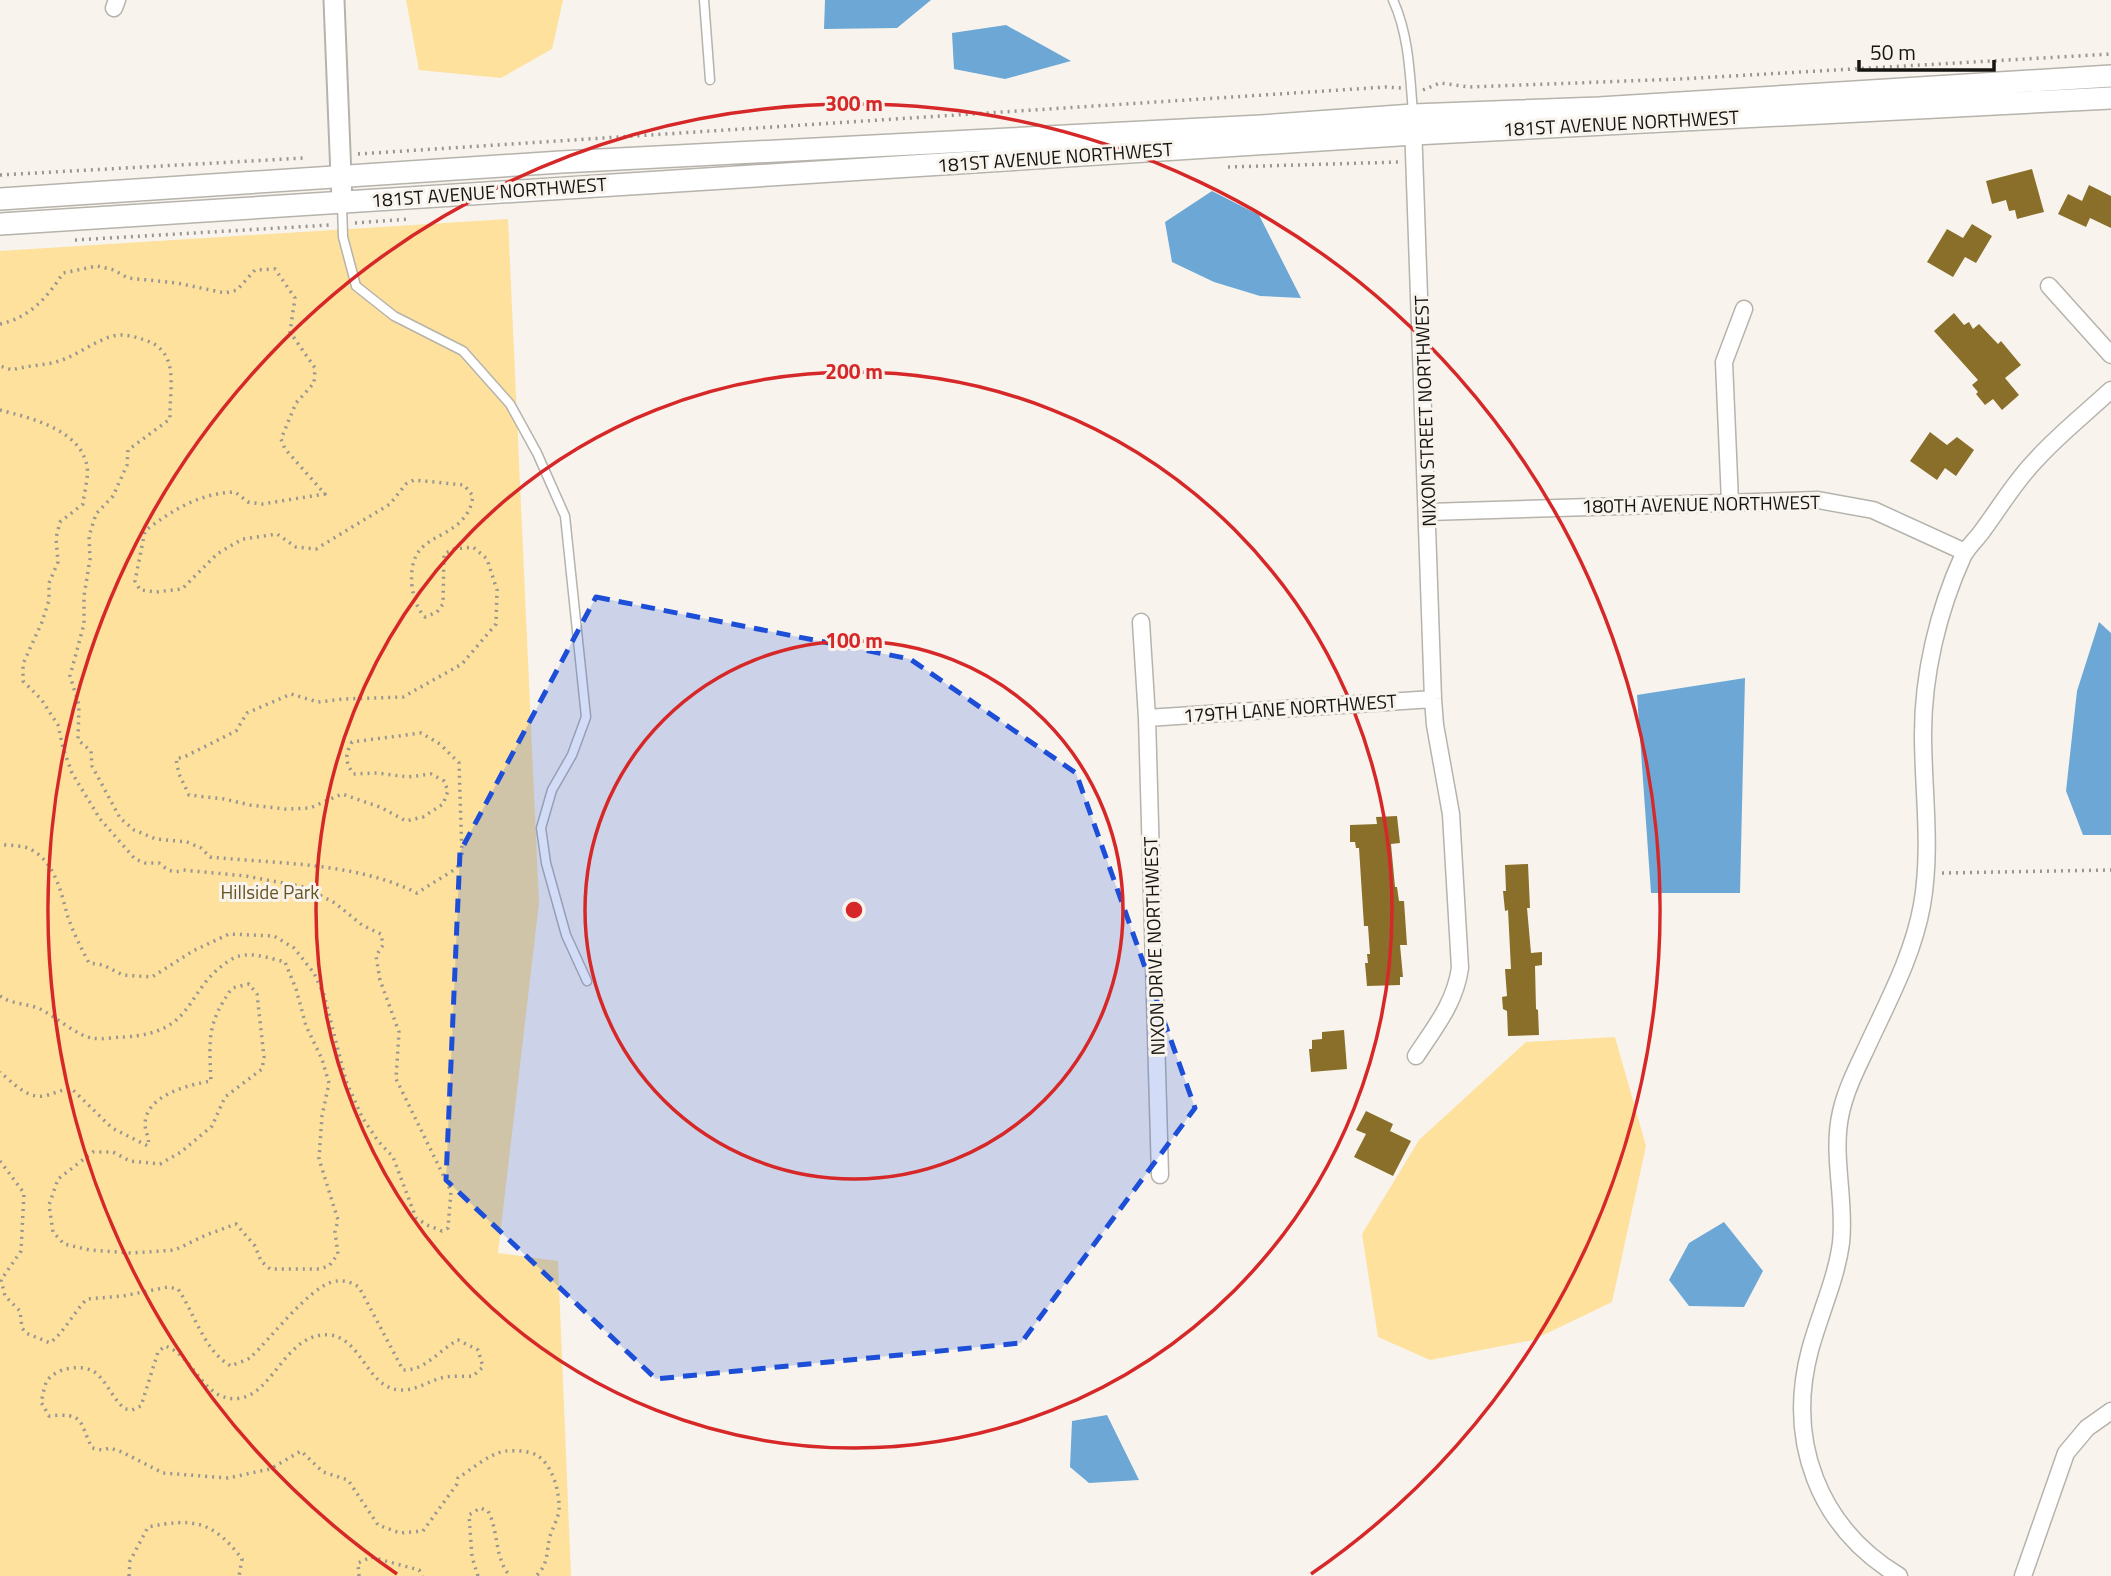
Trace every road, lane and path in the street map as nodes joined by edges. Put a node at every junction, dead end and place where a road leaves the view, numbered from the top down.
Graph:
1 (334, 0) edge
2 (704, 0) edge
3 (1394, 0) edge
4 (2111, 54) edge
5 (2111, 76) edge
6 (710, 80) dead end
7 (1399, 88) dead end
8 (1420, 91) dead end
9 (2111, 98) edge
10 (1413, 124) junction
11 (365, 153) dead end
12 (315, 157) dead end
13 (0, 175) edge
14 (341, 177) junction
15 (0, 199) edge
16 (342, 202) junction
17 (0, 224) edge
18 (2049, 286) dead end
19 (1744, 309) dead end
20 (0, 324) edge
21 (2111, 355) edge
22 (0, 366) edge
23 (2111, 390) edge
24 (0, 410) edge
25 (1730, 502) junction
26 (1428, 512) junction
27 (1965, 552) junction
28 (1141, 622) dead end
29 (1433, 699) junction
30 (1147, 718) junction
31 (0, 844) edge
32 (2111, 870) edge
33 (1927, 873) junction
34 (587, 981) dead end
35 (0, 996) edge
36 (1416, 1056) dead end
37 (0, 1072) edge
38 (0, 1161) edge
39 (1160, 1175) dead end
40 (2111, 1411) edge
41 (129, 1576) edge
42 (239, 1576) edge
43 (359, 1576) edge
44 (423, 1576) edge
45 (478, 1576) edge
46 (510, 1576) edge
47 (536, 1576) edge
48 (1899, 1576) edge
49 (2023, 1576) edge

1 - 14 street
2 - 6 lane
3 - 10 lane
4 - 8 path
5 - 10 main road, 181ST AVENUE NORTHWEST
7 - 11 path
9 - 10 main road, 181ST AVENUE NORTHWEST
10 - 14 main road, 181ST AVENUE NORTHWEST
10 - 16 main road, 181ST AVENUE NORTHWEST
10 - 26 street, NIXON STREET NORTHWEST
12 - 13 path
14 - 15 main road, 181ST AVENUE NORTHWEST
14 - 16 street
16 - 17 main road, 181ST AVENUE NORTHWEST
16 - 34 lane
18 - 21 street
19 - 25 street
20 - 22 path
23 - 27 street
24 - 31 path
25 - 26 street, 180TH AVENUE NORTHWEST
25 - 27 street, 180TH AVENUE NORTHWEST
26 - 29 street, NIXON STREET NORTHWEST
27 - 33 street
28 - 30 street, NIXON DRIVE NORTHWEST
29 - 30 street, 179TH LANE NORTHWEST
29 - 36 street, NIXON STREET NORTHWEST
30 - 39 street, NIXON DRIVE NORTHWEST
32 - 33 path
33 - 48 street
35 - 37 path
38 - 47 path
40 - 49 street
41 - 42 path
43 - 44 path
45 - 46 path

